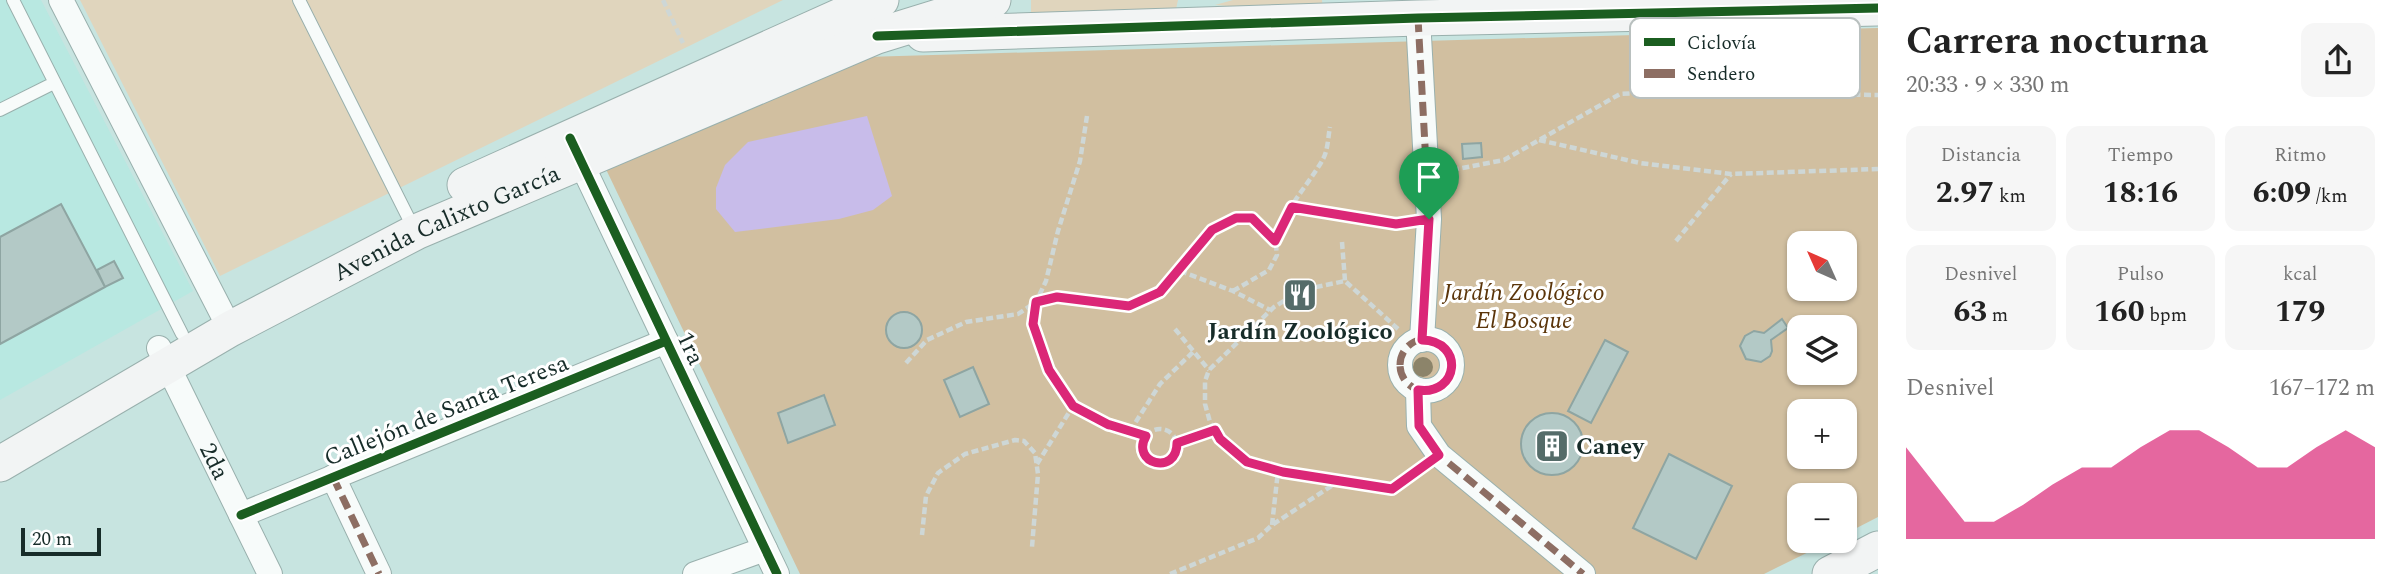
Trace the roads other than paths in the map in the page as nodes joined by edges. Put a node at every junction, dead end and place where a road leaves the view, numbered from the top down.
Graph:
1 (13, 0) edge
2 (61, 0) edge
3 (299, 0) edge
4 (993, 0) edge
5 (1878, 8) edge
6 (872, 13) edge
7 (1418, 18) junction
8 (54, 83) junction
9 (0, 110) edge
10 (575, 150) junction
11 (411, 222) junction
12 (225, 320) junction
13 (666, 341) junction
14 (1418, 341) junction
15 (169, 349) junction
16 (1418, 390) junction
17 (0, 439) edge
18 (0, 464) edge
19 (333, 477) junction
20 (241, 515) junction
21 (765, 549) junction
22 (1878, 549) edge
23 (270, 574) edge
24 (379, 574) edge
25 (695, 574) edge
26 (777, 574) edge
27 (1583, 574) edge
28 (1830, 574) edge

1 - 8 lane
2 - 12 street
3 - 11 lane
4 - 6 main road, Avenida Calixto García
5 - 7 main road
6 - 7 main road
6 - 10 main road, Avenida Calixto García
7 - 14 street
8 - 9 lane
8 - 15 lane
10 - 11 main road, Avenida Calixto García
10 - 13 street, 1ra
11 - 12 main road, Avenida Calixto García
12 - 15 main road, Avenida Calixto García
13 - 19 street, Callejón de Santa Teresa
13 - 21 street, 1ra
14 - 16 street
14 - 16 street
15 - 17 main road, Avenida Calixto García
15 - 18 main road, Avenida Calixto García
15 - 20 street, 2da
16 - 27 street
19 - 20 street, Callejón de Santa Teresa
19 - 24 street
20 - 23 street, 2da
21 - 25 street
21 - 26 street, 1ra
22 - 28 main road

